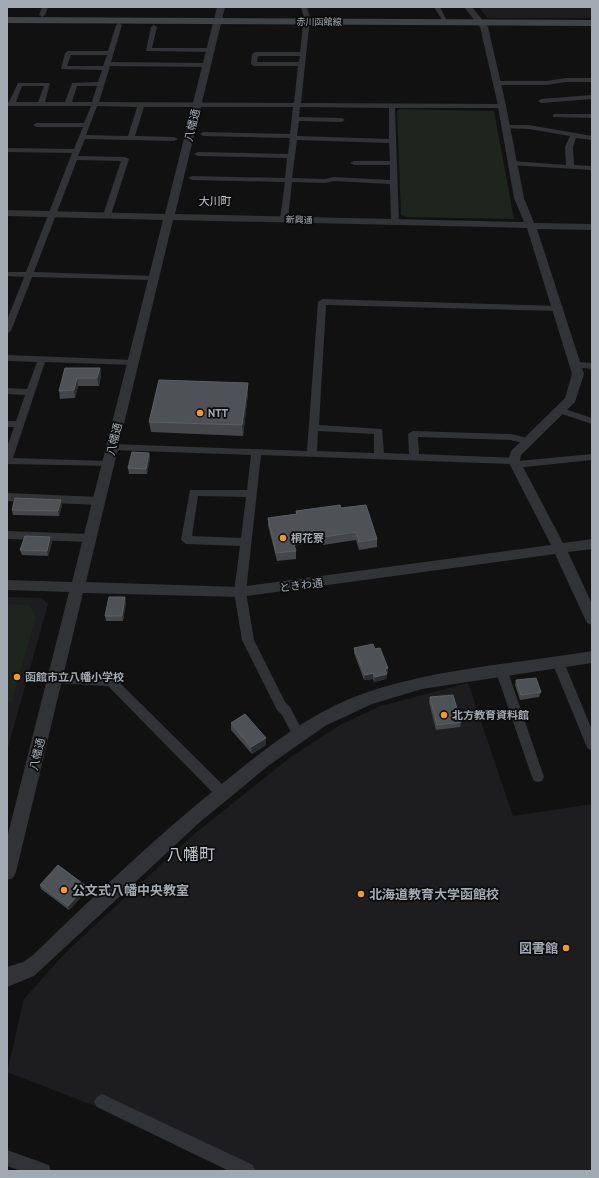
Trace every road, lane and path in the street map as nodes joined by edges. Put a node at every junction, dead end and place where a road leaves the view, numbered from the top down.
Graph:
1 (220, 7) edge
2 (304, 7) edge
3 (437, 7) edge
4 (468, 7) edge
5 (44, 14) edge
6 (7, 15) edge
7 (7, 20) edge
8 (218, 21) junction
9 (306, 22) junction
10 (446, 22) junction
11 (480, 22) junction
12 (592, 23) edge
13 (7, 24) edge
14 (156, 24) junction
15 (119, 25) junction
16 (211, 50) junction
17 (110, 53) junction
18 (302, 54) junction
19 (300, 64) junction
20 (207, 65) junction
21 (106, 66) junction
22 (592, 80) edge
23 (497, 83) junction
24 (101, 84) junction
25 (592, 97) edge
26 (541, 101) dead end
27 (10, 104) edge
28 (41, 104) junction
29 (68, 104) junction
30 (95, 104) junction
31 (141, 104) junction
32 (197, 105) junction
33 (296, 106) junction
34 (392, 106) junction
35 (502, 106) junction
36 (555, 116) dead end
37 (592, 116) edge
38 (295, 119) junction
39 (342, 120) dead end
40 (36, 125) dead end
41 (87, 125) junction
42 (505, 127) junction
43 (203, 134) dead end
44 (574, 135) junction
45 (82, 137) junction
46 (293, 137) junction
47 (131, 138) junction
48 (592, 138) edge
49 (174, 139) dead end
50 (393, 141) junction
51 (7, 150) edge
52 (76, 154) junction
53 (198, 154) dead end
54 (290, 156) junction
55 (354, 163) dead end
56 (394, 163) junction
57 (512, 163) junction
58 (570, 167) junction
59 (591, 168) dead end
60 (192, 178) dead end
61 (288, 180) junction
62 (394, 182) junction
63 (7, 213) edge
64 (53, 214) junction
65 (107, 215) junction
66 (169, 216) junction
67 (284, 219) junction
68 (395, 222) junction
69 (529, 226) junction
70 (592, 227) edge
71 (7, 274) edge
72 (30, 275) junction
73 (154, 278) junction
74 (559, 308) junction
75 (7, 331) edge
76 (7, 358) edge
77 (42, 359) junction
78 (133, 362) junction
79 (576, 365) junction
80 (592, 366) edge
81 (7, 391) edge
82 (31, 392) junction
83 (559, 410) junction
84 (592, 421) edge
85 (7, 424) edge
86 (19, 424) junction
87 (314, 428) junction
88 (528, 441) junction
89 (112, 447) junction
90 (256, 453) junction
91 (312, 454) junction
92 (379, 457) junction
93 (592, 457) edge
94 (414, 458) junction
95 (7, 461) edge
96 (514, 463) junction
97 (108, 464) junction
98 (251, 494) junction
99 (7, 497) edge
100 (99, 501) junction
101 (7, 535) edge
102 (89, 538) junction
103 (244, 542) junction
104 (592, 544) edge
105 (559, 548) junction
106 (7, 585) edge
107 (78, 589) junction
108 (240, 592) junction
109 (592, 619) edge
110 (592, 657) edge
111 (558, 662) junction
112 (501, 669) junction
113 (56, 678) junction
114 (298, 734) junction
115 (592, 745) edge
116 (538, 777) dead end
117 (222, 793) junction
118 (7, 872) edge
119 (7, 978) edge
120 (102, 1102) dead end
121 (7, 1158) edge
122 (43, 1171) edge
123 (247, 1171) edge

1 - 8 street, 八幡通
2 - 9 street
3 - 10 street
4 - 11 street
5 - 6 main road
5 - 7 main road
5 - 14 main road, 赤川函館線
8 - 9 main road, 赤川函館線
8 - 14 main road, 赤川函館線
8 - 16 street, 八幡通
9 - 10 main road, 赤川函館線
9 - 18 street
10 - 11 main road, 赤川函館線
11 - 12 main road, 赤川函館線
11 - 23 street
13 - 15 main road
14 - 15 main road
14 - 16 street
15 - 17 street
16 - 20 street, 八幡通
17 - 21 street
17 - 21 street
18 - 19 street
18 - 19 street
19 - 33 street
20 - 21 street
20 - 32 street, 八幡通
21 - 24 street
22 - 23 street
23 - 35 street
24 - 29 street
24 - 30 street
25 - 26 street
27 - 28 street
27 - 28 street
28 - 29 street
29 - 30 street
30 - 31 street
30 - 41 street
31 - 32 street
31 - 47 street
32 - 33 street
32 - 66 street, 八幡通
33 - 34 street
33 - 38 street
34 - 35 street
34 - 50 street
35 - 42 street
36 - 37 street
38 - 39 street
38 - 46 street
40 - 41 street
41 - 45 street
42 - 44 street
42 - 57 street
43 - 46 street
44 - 48 street
44 - 58 street
45 - 47 street
45 - 52 street
46 - 50 street
46 - 54 street
47 - 49 street
50 - 56 street
51 - 52 street
52 - 64 street
52 - 65 street
53 - 54 street
54 - 61 street
55 - 56 street
56 - 62 street
57 - 58 street
57 - 69 street
58 - 59 street
60 - 61 street
61 - 62 street
61 - 67 street
62 - 68 street
63 - 64 street, 新興通
64 - 65 street, 新興通
64 - 72 street
65 - 66 street, 新興通
66 - 67 street, 新興通
66 - 73 street, 八幡通
67 - 68 street, 新興通
68 - 69 street, 新興通
69 - 70 street, 新興通
69 - 74 street
71 - 72 street
72 - 73 street
72 - 75 street
73 - 78 street, 八幡通
74 - 79 street
74 - 87 street
76 - 77 street
77 - 78 street
77 - 82 street
78 - 89 street, 八幡通
79 - 80 street
79 - 83 street
81 - 82 street
82 - 86 street
83 - 84 street
83 - 88 street
85 - 86 street
86 - 95 street
87 - 91 street
87 - 92 street
88 - 94 street
88 - 96 street
89 - 90 street
89 - 97 street, 八幡通
90 - 91 street
90 - 98 street
91 - 92 street
92 - 94 street
93 - 96 street
94 - 96 street
95 - 97 street
96 - 105 street
97 - 100 street, 八幡通
98 - 103 street
98 - 103 street
99 - 100 street
100 - 102 street, 八幡通
101 - 102 street
102 - 107 street, 八幡通
103 - 108 street
104 - 105 street, ときわ通
105 - 108 street, ときわ通
105 - 109 street
106 - 107 street, ときわ通
107 - 108 street, ときわ通
107 - 113 street, 八幡通
108 - 114 street
110 - 111 street
111 - 112 street
111 - 115 street
112 - 114 street
112 - 116 street
113 - 117 street
113 - 118 street, 八幡通
114 - 117 street
117 - 119 street
120 - 123 street
121 - 122 street

